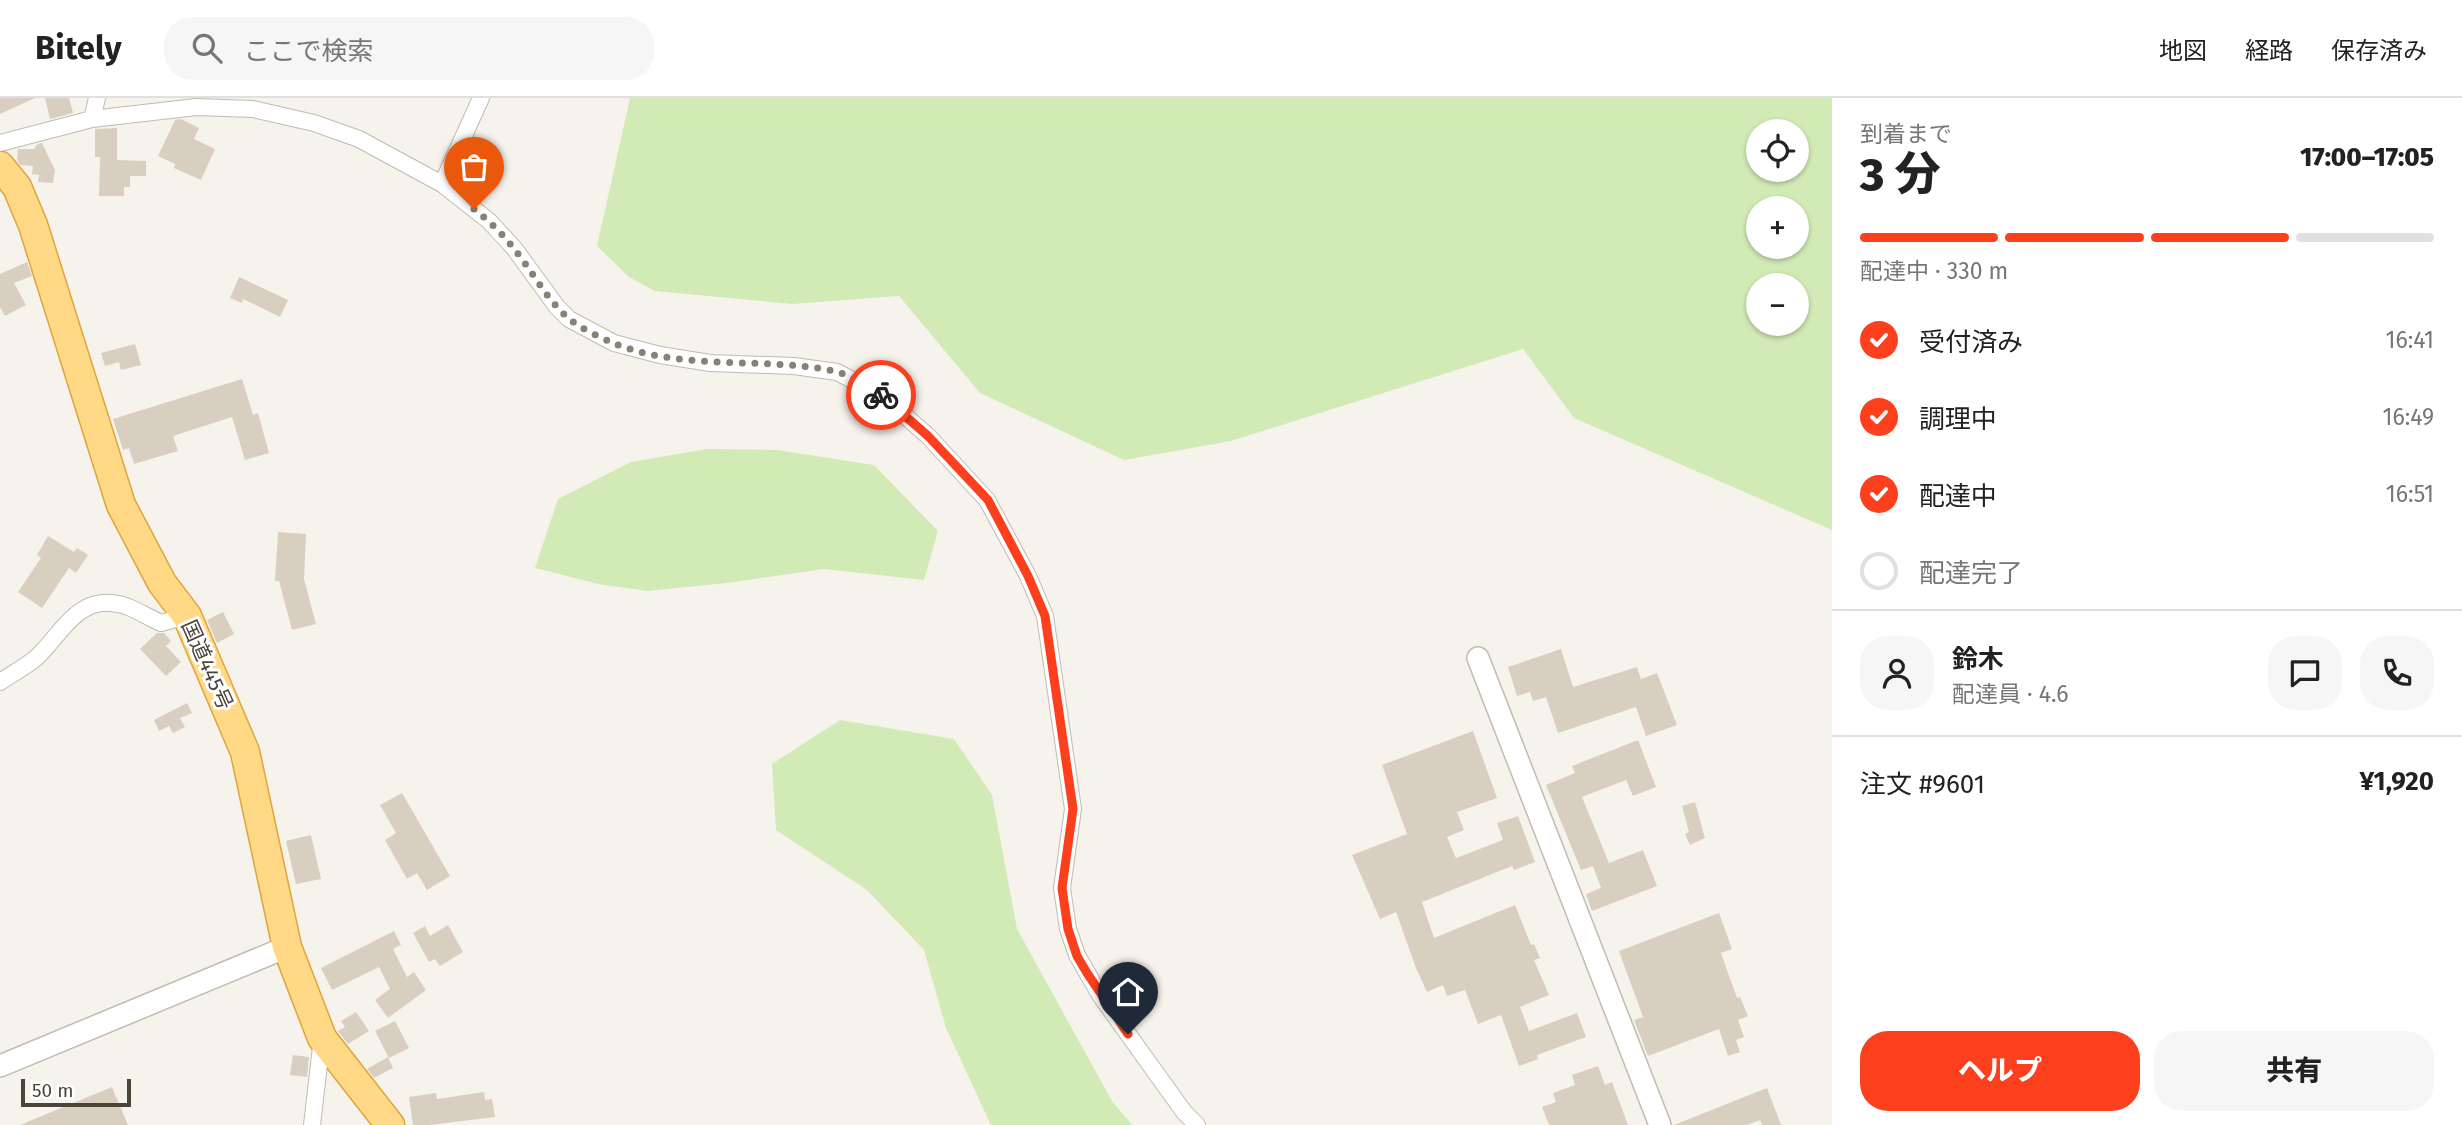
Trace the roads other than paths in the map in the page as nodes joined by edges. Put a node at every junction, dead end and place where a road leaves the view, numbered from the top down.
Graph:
1 (97, 98) edge
2 (481, 98) edge
3 (92, 119) junction
4 (0, 143) edge
5 (0, 166) edge
6 (442, 184) junction
7 (187, 616) junction
8 (1478, 658) dead end
9 (0, 682) edge
10 (287, 947) junction
11 (322, 1038) junction
12 (0, 1066) edge
13 (312, 1125) edge
14 (390, 1125) edge
15 (1197, 1125) edge
16 (1660, 1125) edge

1 - 3 street
2 - 6 street
3 - 4 street
3 - 6 street
5 - 7 highway, 国道445号
6 - 15 street
7 - 9 street
7 - 10 highway, 国道445号
8 - 16 street
10 - 11 highway, 国道445号
10 - 12 street
11 - 13 street
11 - 14 highway, 国道445号

